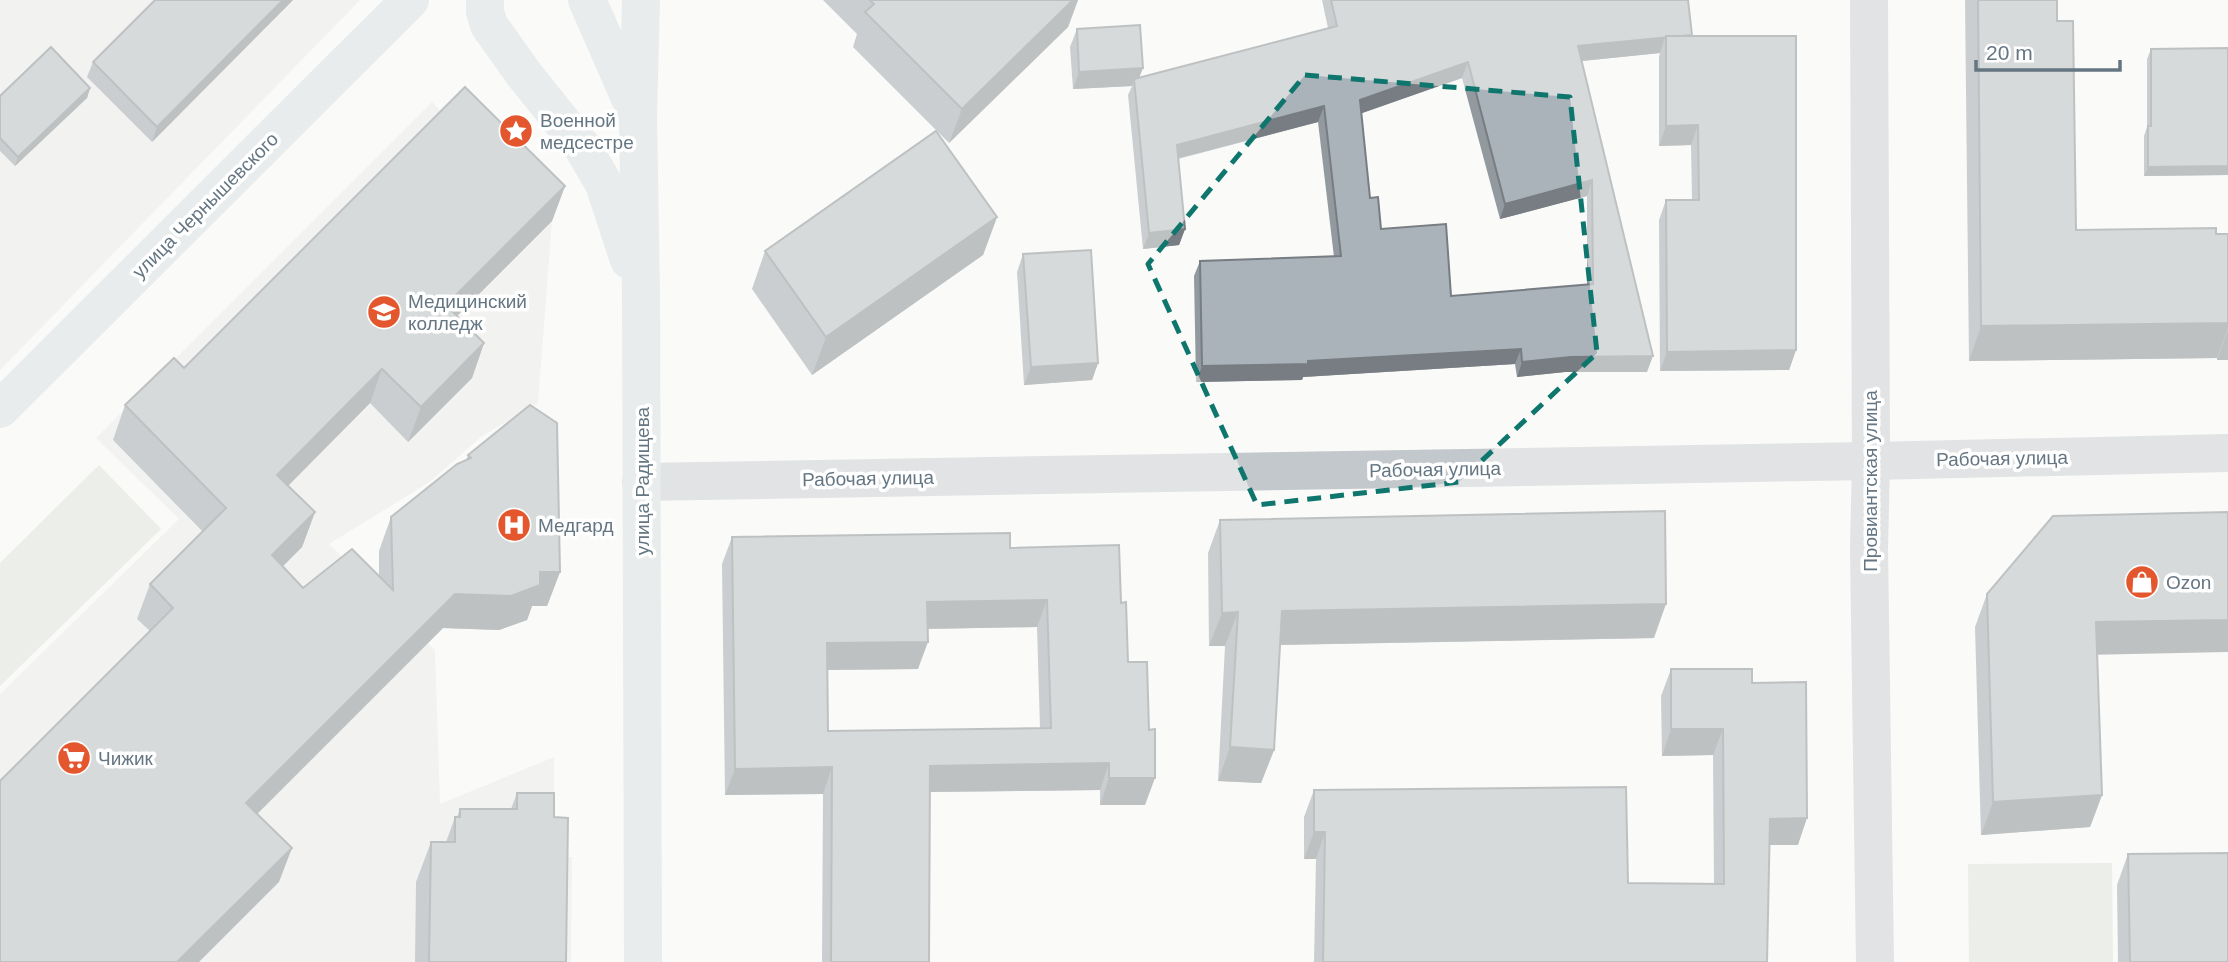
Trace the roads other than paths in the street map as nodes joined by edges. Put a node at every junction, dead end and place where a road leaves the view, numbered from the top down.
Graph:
1 (410, 0) edge
2 (485, 0) edge
3 (587, 0) edge
4 (642, 0) edge
5 (1869, 0) edge
6 (638, 116) junction
7 (641, 295) junction
8 (0, 409) edge
9 (2228, 453) edge
10 (1871, 461) junction
11 (641, 482) junction
12 (643, 962) edge
13 (1875, 962) edge

1 - 8 main road, улица Чернышевского
2 - 7 main road
3 - 6 main road
4 - 6 main road, улица Радищева
5 - 10 street, Провиантская улица
6 - 7 main road, улица Радищева
7 - 11 main road, улица Радищева
9 - 10 street, Рабочая улица
10 - 11 street, Рабочая улица
10 - 13 street, Провиантская улица
11 - 12 main road, улица Радищева

